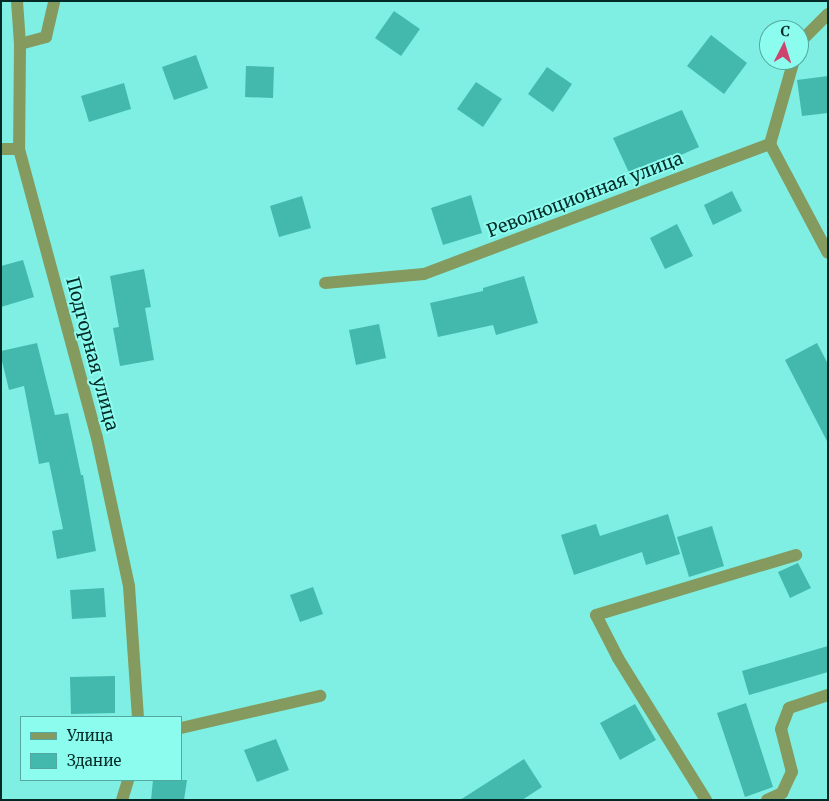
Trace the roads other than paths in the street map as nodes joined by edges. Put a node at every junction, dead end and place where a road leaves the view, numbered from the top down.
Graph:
1 (17, 1) edge
2 (54, 1) edge
3 (828, 14) edge
4 (809, 34) edge
5 (20, 44) junction
6 (791, 70) edge
7 (770, 144) junction
8 (1, 149) edge
9 (19, 149) junction
10 (828, 252) edge
11 (325, 283) dead end
12 (796, 555) dead end
13 (828, 695) edge
14 (320, 696) dead end
15 (138, 716) edge
16 (182, 728) edge
17 (128, 781) edge
18 (122, 800) edge
19 (706, 800) edge
20 (768, 800) edge

1 - 5 street, Подгорная улица
2 - 5 street
3 - 4 street
5 - 9 street, Подгорная улица
6 - 7 street
7 - 10 street
7 - 11 street, Революционная улица
8 - 9 street
9 - 15 street, Подгорная улица
12 - 19 street
13 - 20 street
14 - 16 street
17 - 18 street

